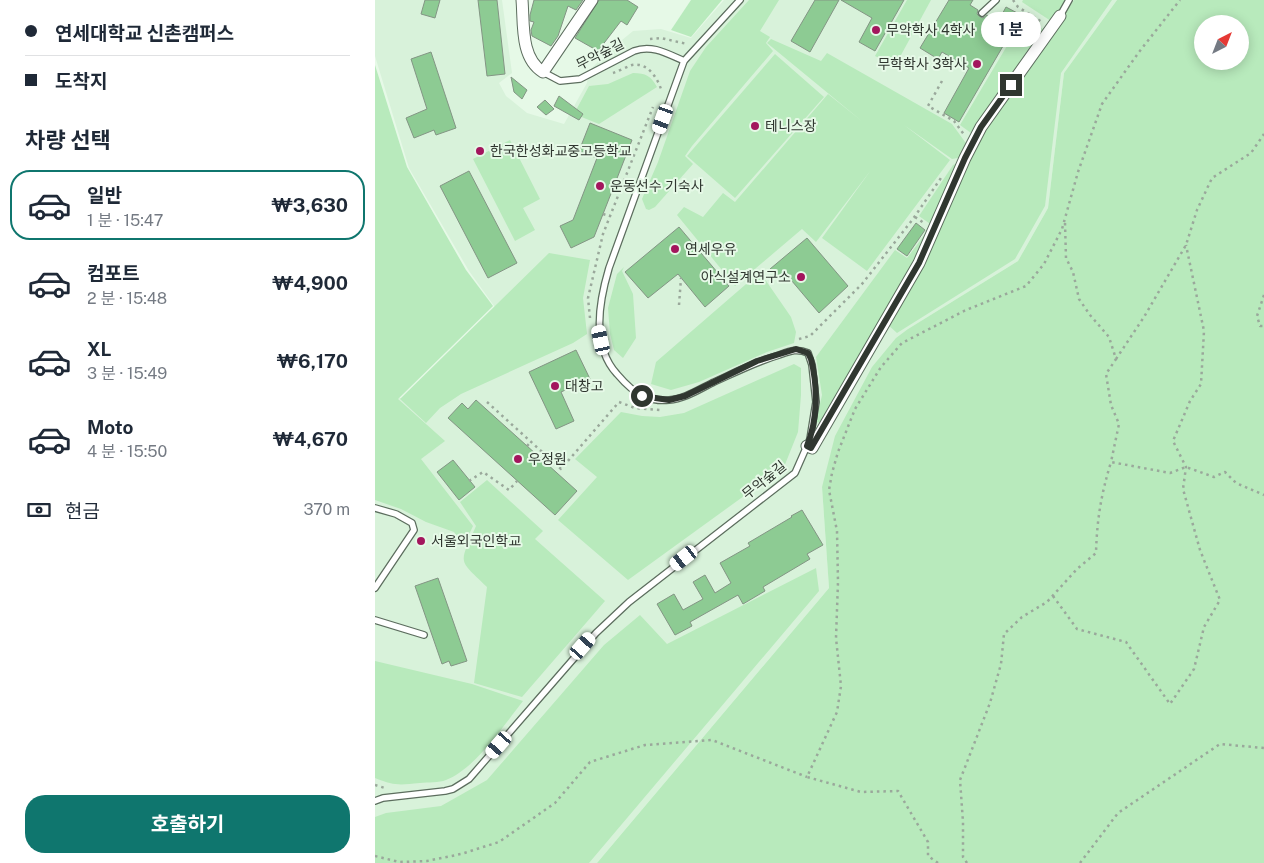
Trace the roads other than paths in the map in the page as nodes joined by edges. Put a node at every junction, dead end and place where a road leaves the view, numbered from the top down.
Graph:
1 (522, 0) edge
2 (592, 0) edge
3 (740, 0) edge
4 (996, 0) edge
5 (1069, 0) edge
6 (982, 13) dead end
7 (1061, 16) joint
8 (684, 61) junction
9 (543, 72) junction
10 (807, 446) junction
11 (375, 508) edge
12 (375, 588) edge
13 (375, 620) edge
14 (425, 635) dead end
15 (375, 794) edge
16 (383, 798) junction
17 (375, 801) edge

1 - 9 street
2 - 9 street
3 - 8 lane
4 - 6 lane
5 - 7 lane
7 - 10 street
8 - 9 lane, 무악숲길
8 - 10 lane, 무악숲길
10 - 16 lane, 무악숲길
11 - 12 lane
13 - 14 lane
15 - 16 lane
16 - 17 lane, 무악숲길

